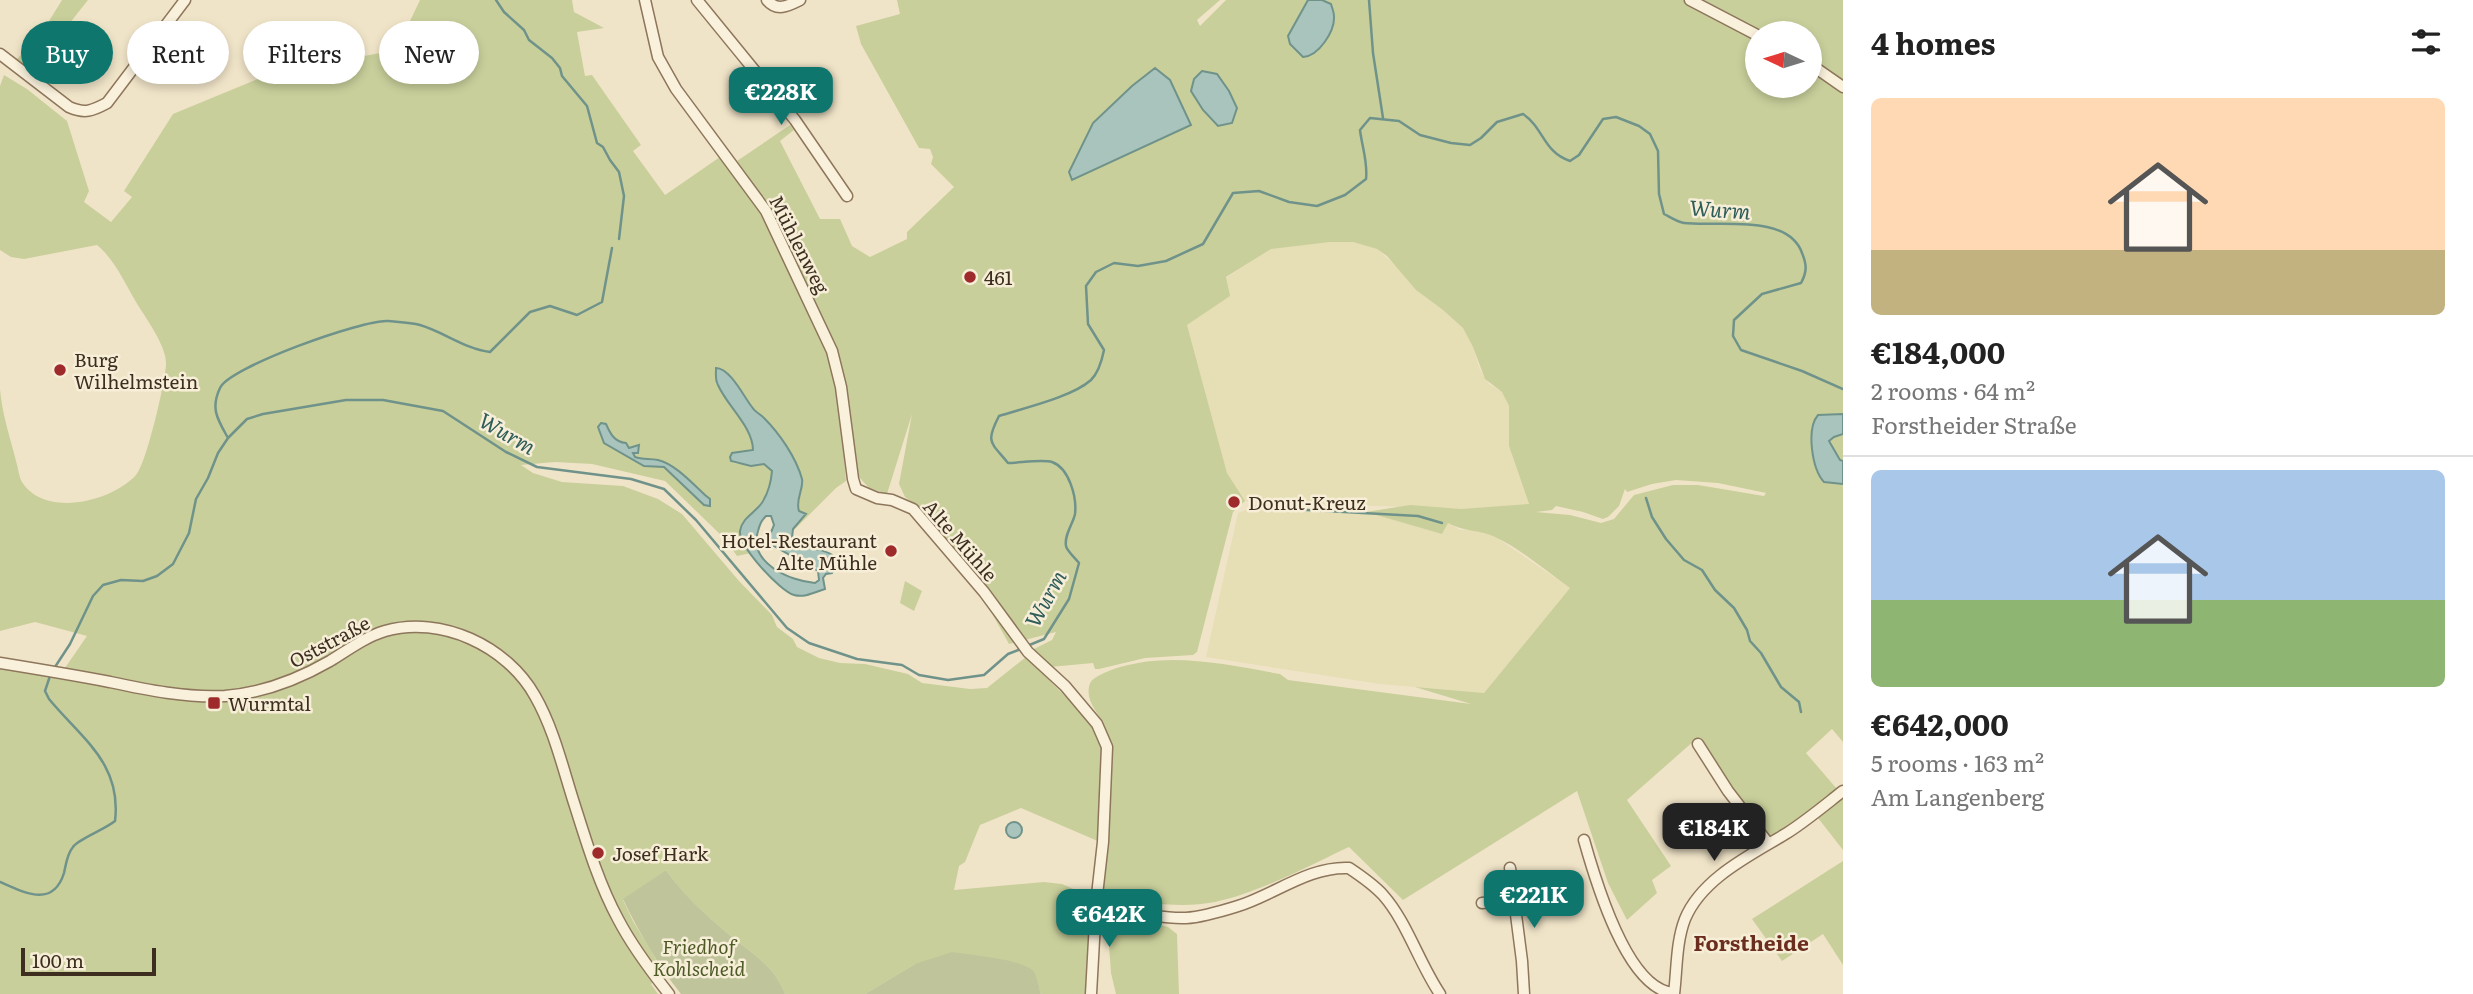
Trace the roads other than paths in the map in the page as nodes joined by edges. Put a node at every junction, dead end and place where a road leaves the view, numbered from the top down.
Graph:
1 (185, 0) edge
2 (645, 0) edge
3 (697, 0) edge
4 (767, 0) edge
5 (800, 0) edge
6 (1690, 0) edge
7 (1745, 29) edge
8 (0, 54) edge
9 (1822, 73) edge
10 (1843, 88) edge
11 (846, 196) dead end
12 (856, 489) joint
13 (0, 663) edge
14 (1698, 744) dead end
15 (1843, 791) edge
16 (1584, 840) dead end
17 (1768, 843) junction
18 (1510, 868) dead end
19 (1515, 900) junction
20 (1482, 903) dead end
21 (1096, 904) junction
22 (1674, 993) edge
23 (668, 994) edge
24 (1091, 994) edge
25 (1440, 994) edge
26 (1524, 994) edge

1 - 8 street
2 - 12 street, Mühlenweg
3 - 11 street
4 - 5 street
6 - 7 street
9 - 10 street
12 - 21 street, Alte Mühle
13 - 23 street, Oststraße
14 - 17 street
15 - 17 street
16 - 22 street
17 - 22 street
18 - 19 street
19 - 20 street
19 - 26 street
21 - 24 street, Alte Mühle
21 - 25 street

